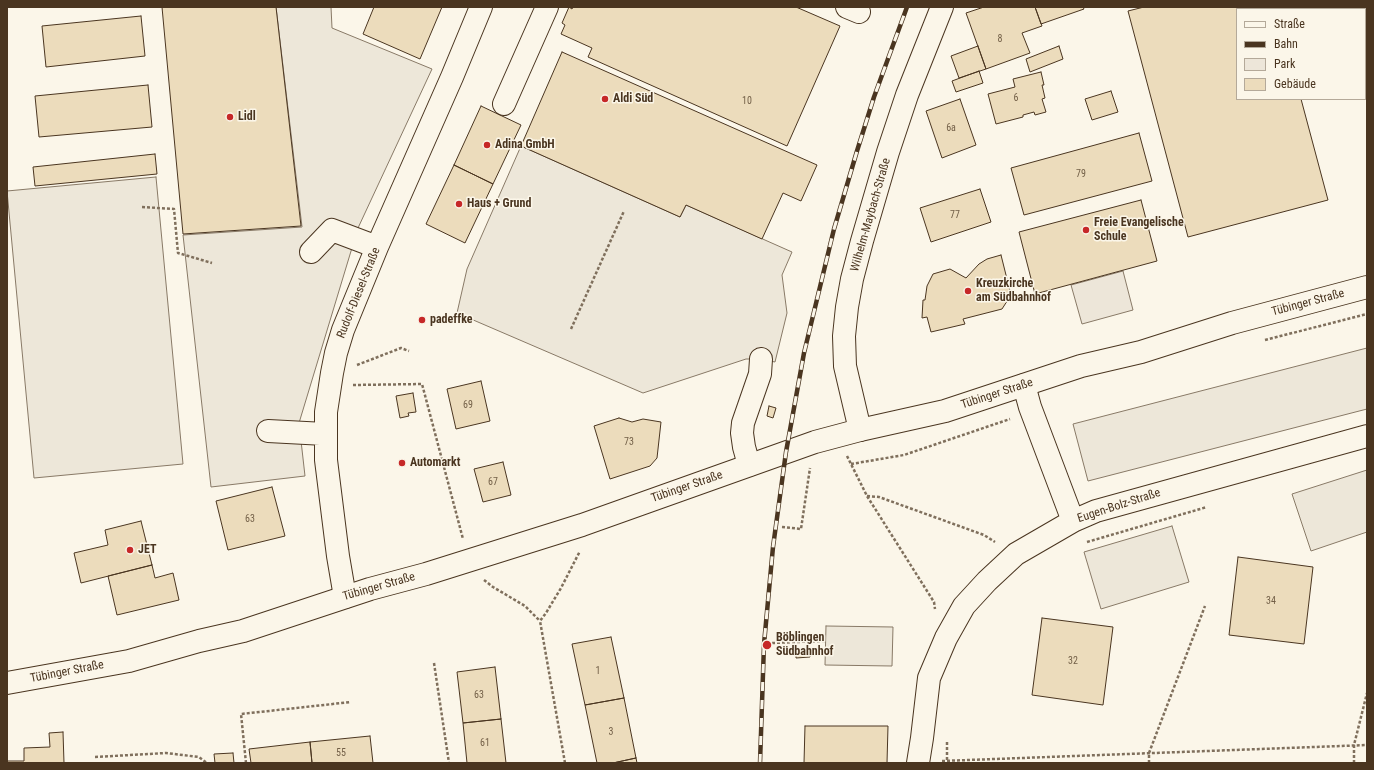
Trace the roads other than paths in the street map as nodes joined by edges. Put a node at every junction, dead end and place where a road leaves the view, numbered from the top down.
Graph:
1 (480, 7) edge
2 (547, 7) edge
3 (942, 7) edge
4 (504, 104) dead end
5 (377, 247) junction
6 (311, 252) dead end
7 (1367, 287) edge
8 (761, 358) dead end
9 (1024, 385) junction
10 (860, 430) junction
11 (268, 431) dead end
12 (325, 434) junction
13 (1367, 436) edge
14 (749, 465) junction
15 (1073, 521) junction
16 (346, 597) junction
17 (7, 683) edge
18 (918, 762) edge

1 - 5 street, Rudolf-Diesel-Straße
2 - 4 street
3 - 10 street, Wilhelm-Maybach-Straße
5 - 6 street
5 - 12 street, Rudolf-Diesel-Straße
7 - 9 street, Tübinger Straße
8 - 14 street
9 - 10 street, Tübinger Straße
9 - 15 street
10 - 14 street, Tübinger Straße
11 - 12 street
12 - 16 street, Rudolf-Diesel-Straße
13 - 15 street, Eugen-Bolz-Straße
14 - 16 street, Tübinger Straße
15 - 18 street, Eugen-Bolz-Straße
16 - 17 street, Tübinger Straße

